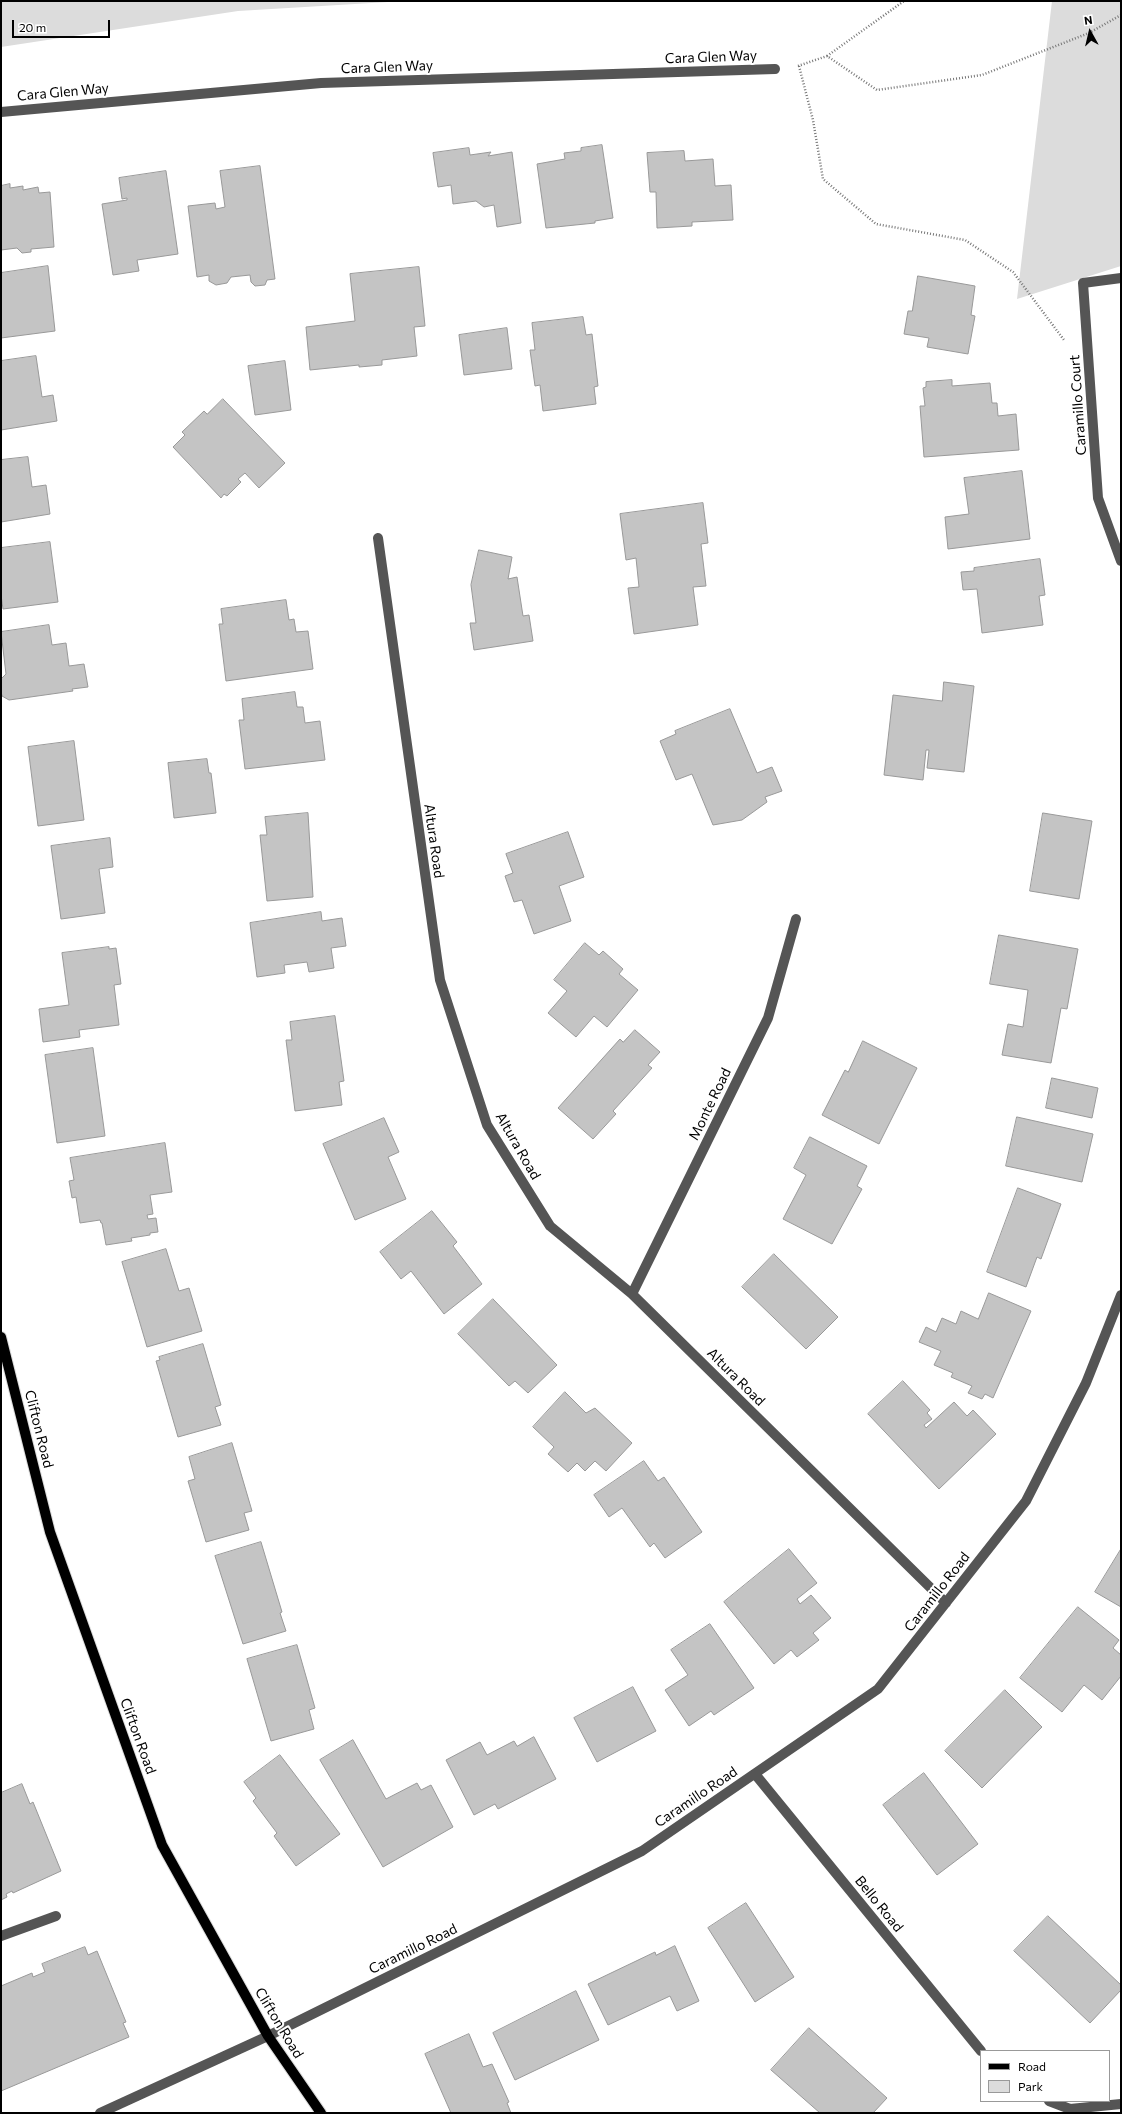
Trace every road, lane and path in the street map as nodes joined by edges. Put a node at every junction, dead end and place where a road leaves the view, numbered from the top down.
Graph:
1 (904, 1) edge
2 (1121, 15) edge
3 (826, 56) junction
4 (799, 66) junction
5 (775, 69) joint
6 (1, 112) edge
7 (1121, 278) edge
8 (1066, 342) dead end
9 (378, 538) dead end
10 (1121, 561) edge
11 (796, 919) dead end
12 (632, 1294) junction
13 (1121, 1295) edge
14 (1, 1337) edge
15 (946, 1603) junction
16 (755, 1774) junction
17 (56, 1916) dead end
18 (1, 1936) edge
19 (268, 2036) junction
20 (980, 2050) edge
21 (1052, 2102) edge
22 (1121, 2104) edge
23 (100, 2113) edge
24 (320, 2113) edge

1 - 3 path
2 - 3 path
3 - 4 path
4 - 5 path
4 - 8 path
5 - 6 street, Cara Glen Way
7 - 10 street, Caramillo Court
9 - 12 street, Altura Road
11 - 12 street, Monte Road
12 - 15 street, Altura Road
13 - 15 street, Caramillo Road
14 - 19 main road, Clifton Road
15 - 16 street, Caramillo Road
16 - 19 street, Caramillo Road
16 - 20 street, Bello Road
17 - 18 street
19 - 23 street, Caramillo Road
19 - 24 main road, Clifton Road
21 - 22 street

